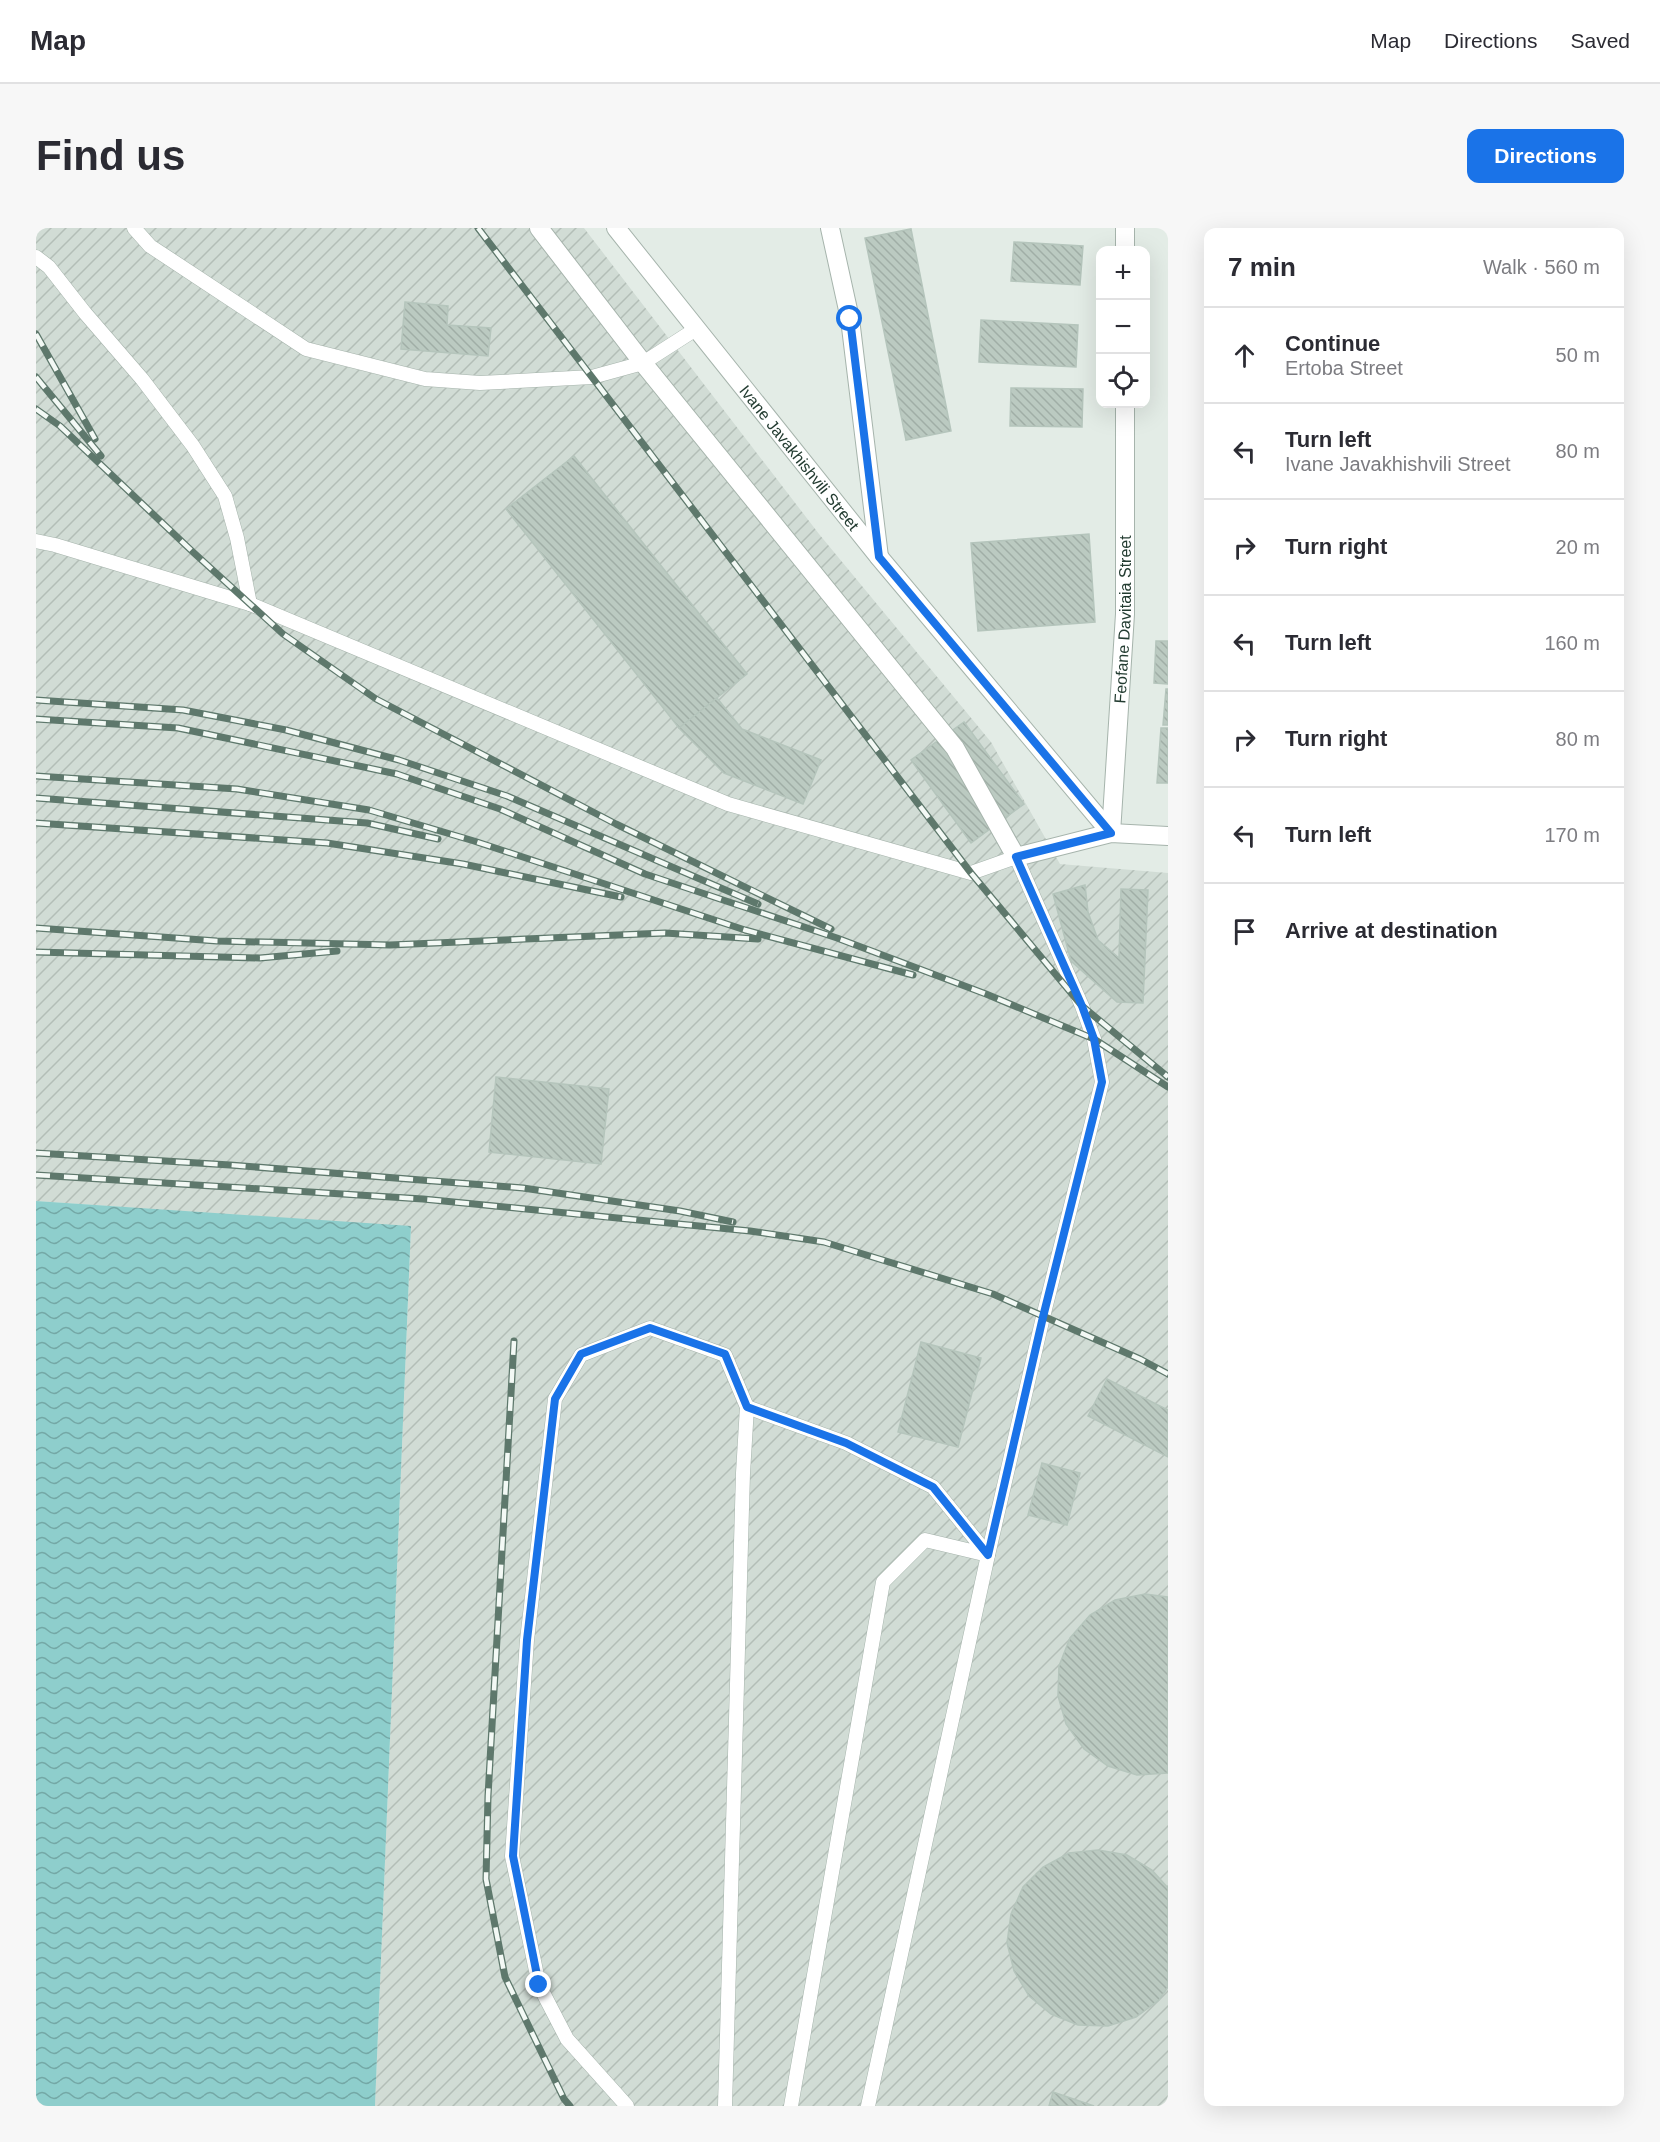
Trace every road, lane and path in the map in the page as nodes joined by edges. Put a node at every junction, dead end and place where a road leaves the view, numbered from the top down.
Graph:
1 (134, 228) edge
2 (539, 228) edge
3 (616, 228) edge
4 (830, 228) edge
5 (1125, 228) edge
6 (1125, 246) edge
7 (36, 257) edge
8 (696, 329) junction
9 (643, 363) junction
10 (1125, 408) edge
11 (36, 541) edge
12 (879, 557) junction
13 (250, 604) junction
14 (1111, 833) junction
15 (1168, 836) edge
16 (1016, 857) junction
17 (747, 1407) junction
18 (988, 1555) junction
19 (627, 2106) edge
20 (725, 2106) edge
21 (791, 2106) edge
22 (868, 2106) edge

1 - 9 lane
2 - 9 street
3 - 8 street, Ivane Javakhishvili Street
4 - 12 street
5 - 6 street
7 - 13 lane
8 - 9 lane
8 - 12 street, Ivane Javakhishvili Street
9 - 16 street
10 - 14 street, Feofane Davitaia Street
11 - 13 lane
12 - 14 street, Ivane Javakhishvili Street
13 - 16 lane
14 - 15 street
14 - 16 street
16 - 18 lane
17 - 18 lane
17 - 19 lane
17 - 20 lane
18 - 21 lane
18 - 22 lane

